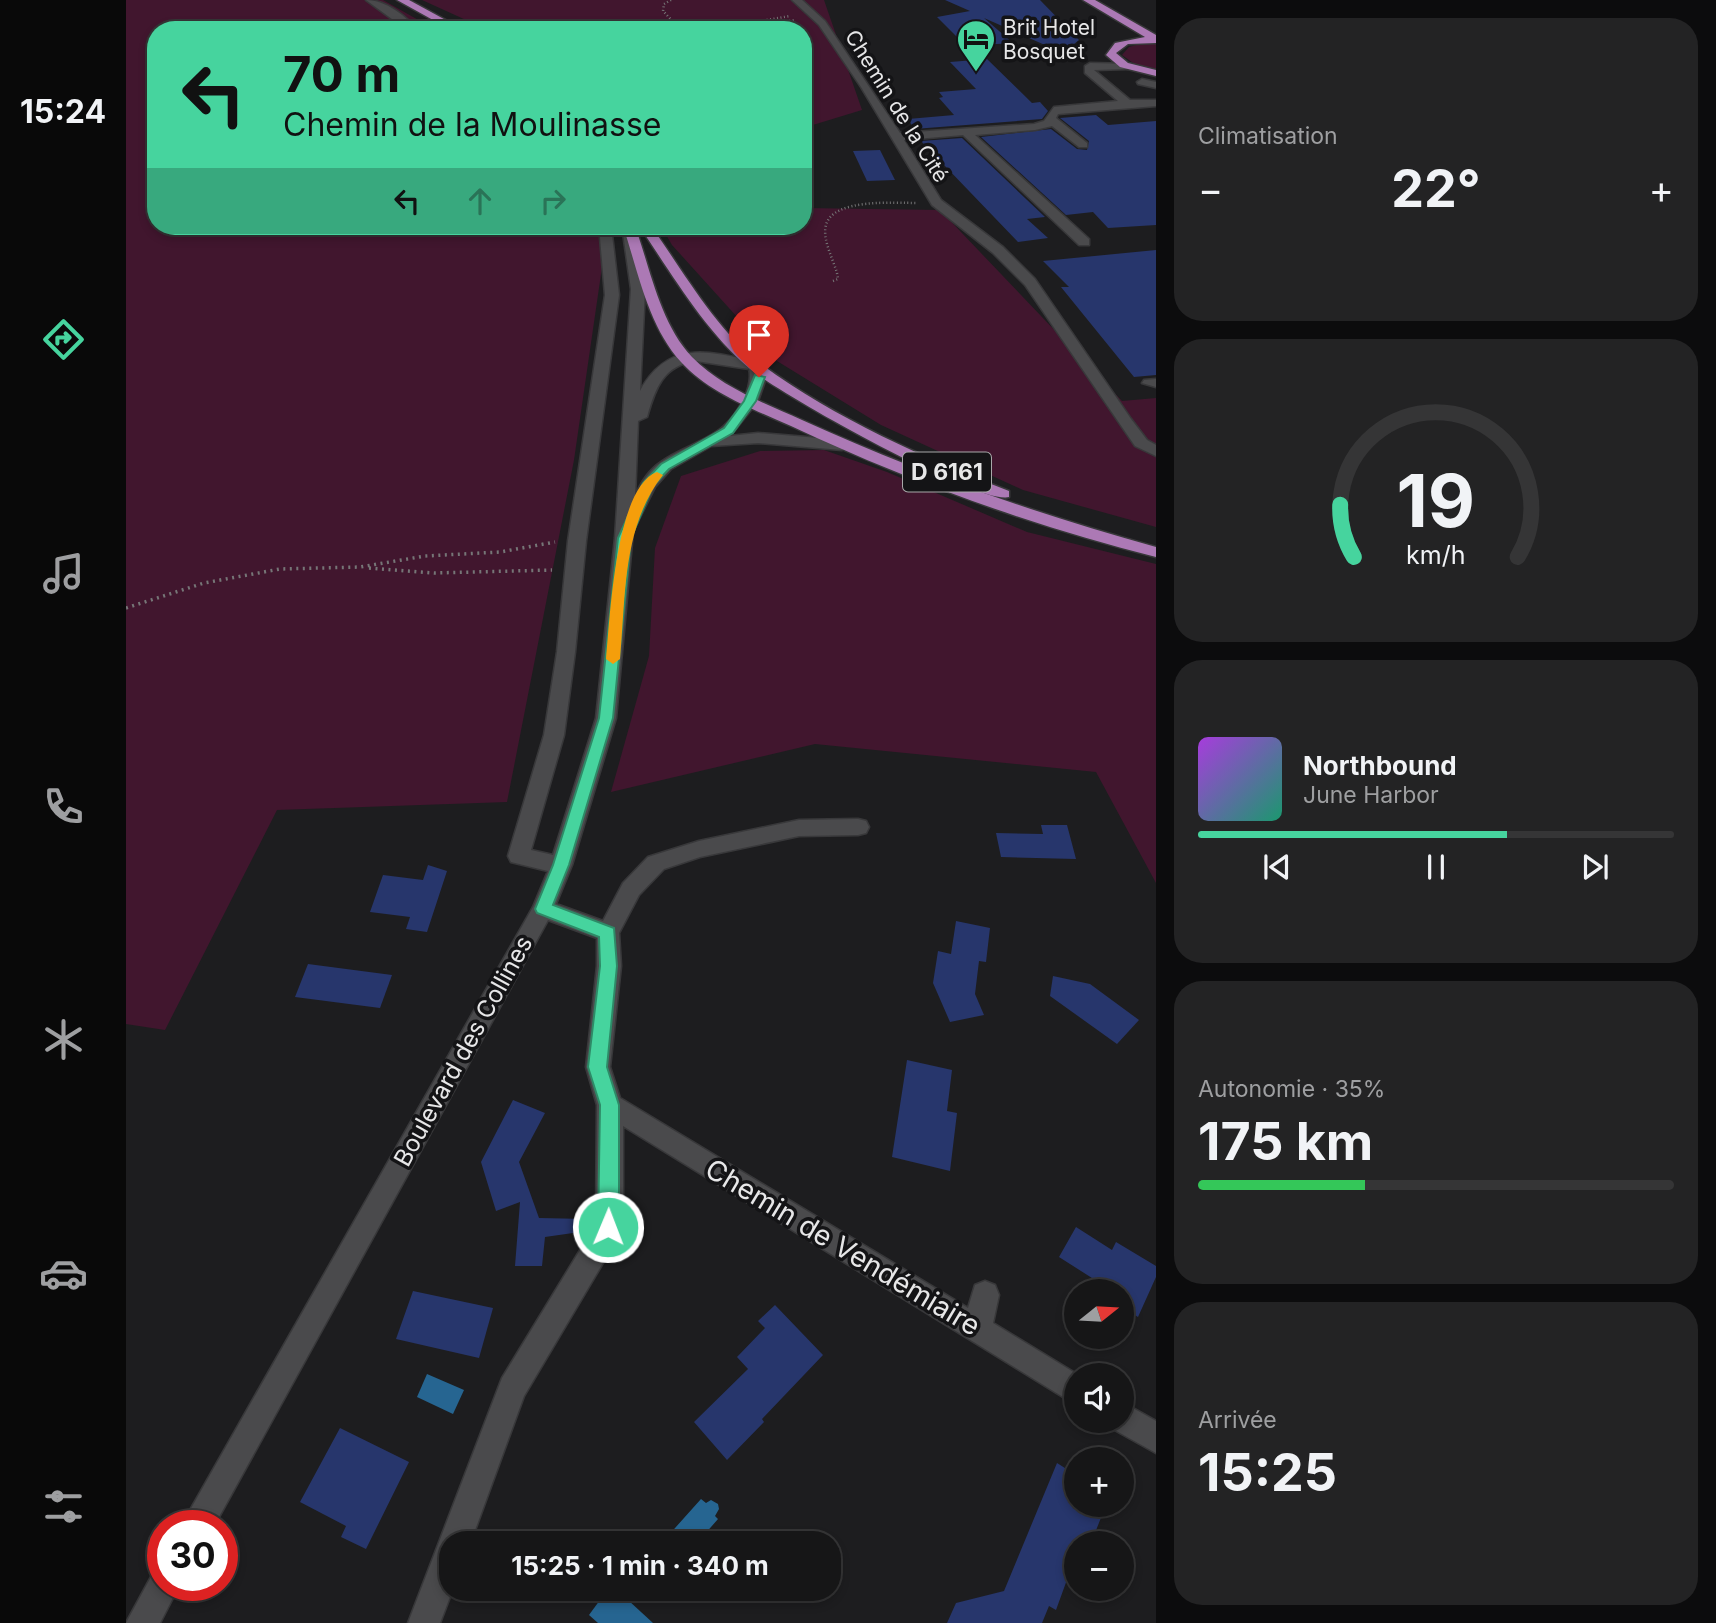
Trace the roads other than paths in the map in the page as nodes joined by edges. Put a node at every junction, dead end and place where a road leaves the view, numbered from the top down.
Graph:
1 (371, 0) edge
2 (402, 0) edge
3 (797, 0) edge
4 (1085, 0) edge
5 (404, 21) edge
6 (442, 21) edge
7 (1156, 40) edge
8 (1126, 42) junction
9 (1110, 53) junction
10 (1090, 66) junction
11 (1127, 66) junction
12 (1154, 73) edge
13 (1142, 82) dead end
14 (1156, 85) edge
15 (1127, 103) junction
16 (1156, 103) edge
17 (1052, 120) junction
18 (967, 132) junction
19 (894, 137) junction
20 (1083, 145) dead end
21 (606, 235) edge
22 (629, 235) edge
23 (632, 235) edge
24 (651, 235) edge
25 (1084, 242) dead end
26 (685, 358) junction
27 (755, 366) junction
28 (750, 401) junction
29 (629, 429) junction
30 (711, 442) junction
31 (842, 445) junction
32 (1156, 451) edge
33 (625, 538) junction
34 (1156, 538) edge
35 (1156, 552) edge
36 (858, 827) dead end
37 (561, 865) junction
38 (543, 909) junction
39 (608, 933) junction
40 (610, 1105) junction
41 (985, 1295) dead end
42 (977, 1329) junction
43 (1064, 1383) edge
44 (1134, 1424) edge
45 (1156, 1438) edge
46 (206, 1510) edge
47 (459, 1531) edge
48 (439, 1584) edge
49 (154, 1601) edge
50 (142, 1623) edge
51 (424, 1623) edge

1 - 5 street
2 - 6 main road
3 - 19 street, Chemin de la Cité
4 - 7 main road
4 - 8 main road
7 - 8 main road
8 - 9 main road
9 - 10 street
9 - 11 main road
10 - 11 street
10 - 15 street
11 - 12 main road
13 - 14 street
15 - 16 street
15 - 17 street
17 - 18 street
17 - 20 street
18 - 19 street
18 - 25 street
19 - 32 street, Chemin de la Cité
21 - 37 street
22 - 29 street
23 - 26 main road, D 6161
24 - 27 main road, D 6161
26 - 27 street
26 - 28 main road, D 6161
26 - 29 street
27 - 28 street
27 - 34 main road, D 6161
28 - 30 street
28 - 31 main road, D 6161
29 - 33 street
30 - 31 street
30 - 33 street
31 - 35 main road, D 6161
33 - 37 street, Boulevard des Collines
36 - 39 street
37 - 38 street, Boulevard des Collines
38 - 39 street
38 - 46 street, Boulevard des Collines
39 - 40 street
40 - 42 street, Chemin de Vendémiaire
40 - 47 street
41 - 42 street
42 - 43 street, Chemin de Vendémiaire
44 - 45 street
48 - 51 street
49 - 50 street

